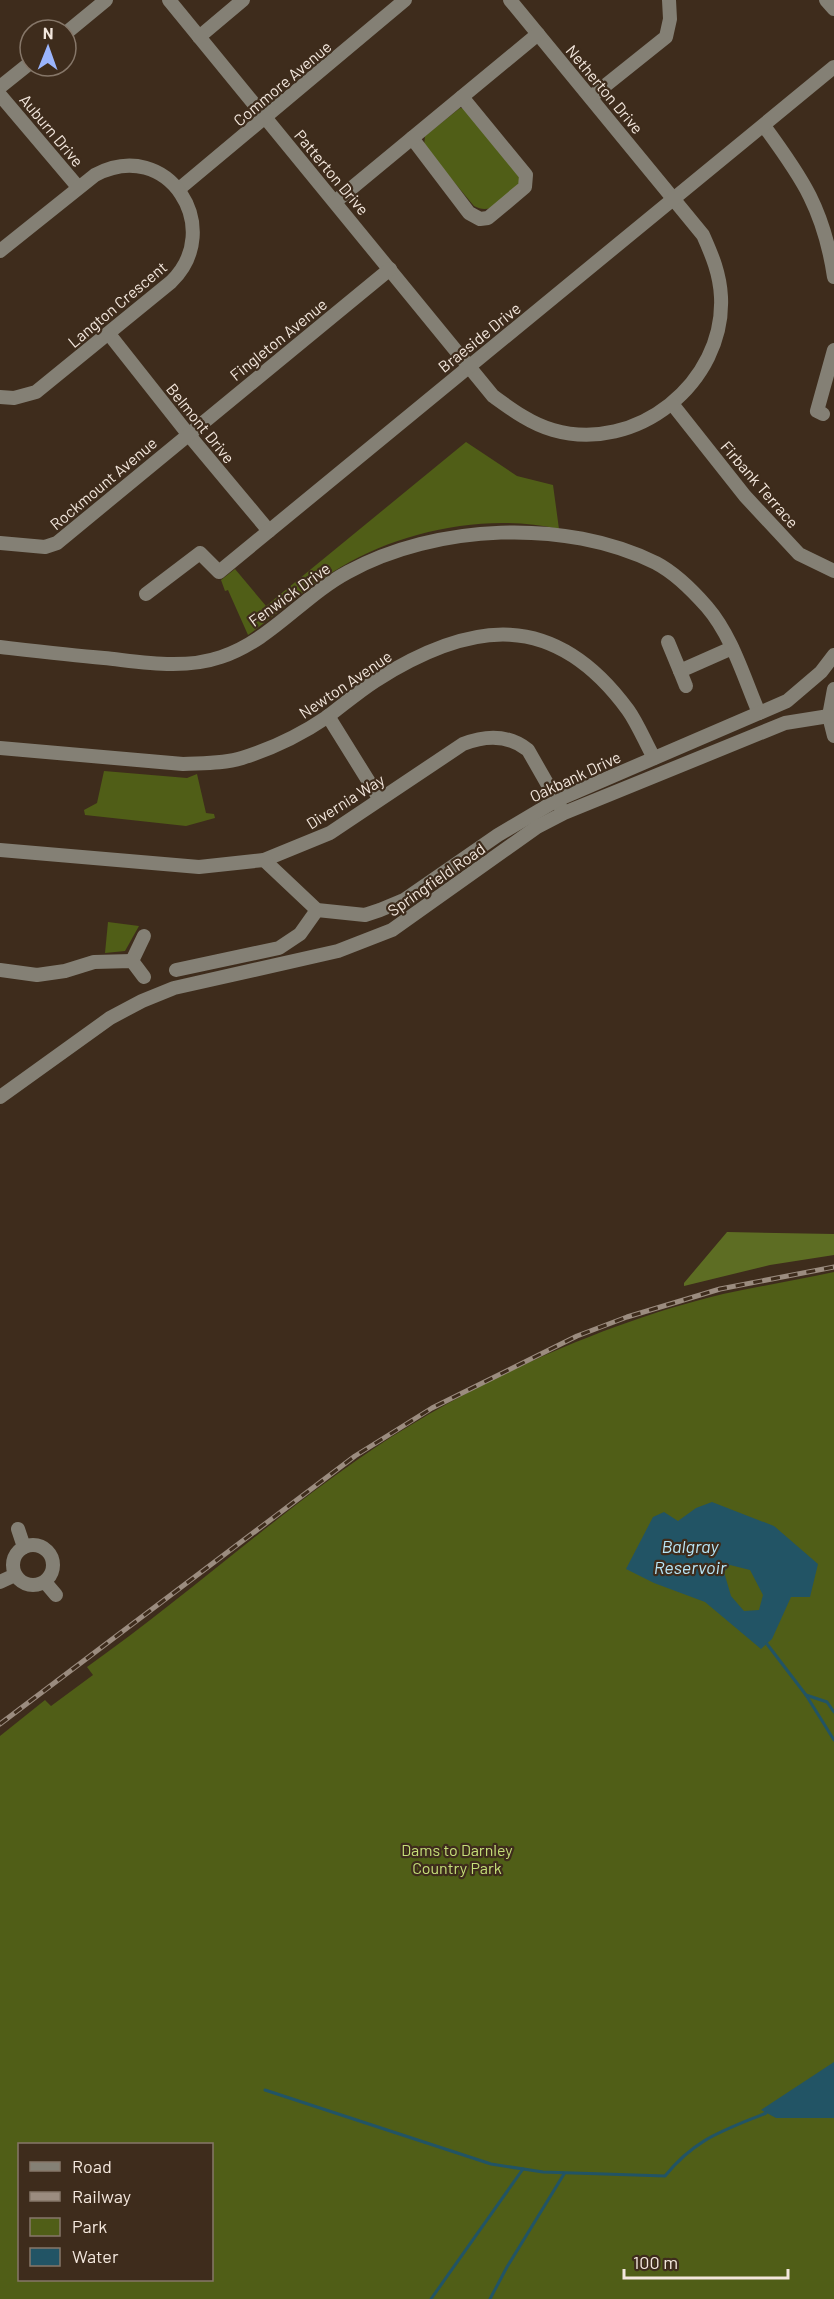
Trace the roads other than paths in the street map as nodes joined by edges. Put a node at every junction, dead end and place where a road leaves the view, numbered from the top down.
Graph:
1 (106, 0) edge
2 (169, 0) edge
3 (243, 0) edge
4 (405, 0) edge
5 (510, 0) edge
6 (669, 0) edge
7 (826, 0) edge
8 (834, 9) edge
9 (78, 23) edge
10 (538, 34) junction
11 (199, 37) junction
12 (834, 67) edge
13 (18, 73) edge
14 (0, 87) edge
15 (0, 95) edge
16 (462, 97) junction
17 (591, 97) junction
18 (266, 119) junction
19 (764, 126) junction
20 (412, 138) junction
21 (78, 187) junction
22 (179, 189) junction
23 (675, 199) junction
24 (336, 201) junction
25 (0, 251) edge
26 (390, 269) junction
27 (834, 277) edge
28 (110, 333) junction
29 (834, 350) edge
30 (468, 366) junction
31 (0, 397) edge
32 (673, 405) junction
33 (823, 414) dead end
34 (188, 434) junction
35 (269, 531) junction
36 (0, 543) edge
37 (834, 571) edge
38 (147, 594) dead end
39 (668, 642) dead end
40 (0, 647) edge
41 (732, 648) junction
42 (834, 655) edge
43 (680, 671) junction
44 (686, 686) dead end
45 (834, 689) edge
46 (759, 713) junction
47 (328, 716) junction
48 (829, 716) junction
49 (834, 736) edge
50 (0, 747) edge
51 (654, 758) junction
52 (380, 798) junction
53 (557, 800) junction
54 (564, 813) junction
55 (0, 850) edge
56 (264, 860) junction
57 (317, 910) junction
58 (144, 936) dead end
59 (132, 961) junction
60 (0, 970) edge
61 (177, 970) dead end
62 (144, 977) dead end
63 (1, 1093) edge
64 (18, 1529) dead end
65 (24, 1547) junction
66 (15, 1575) junction
67 (0, 1582) edge
68 (45, 1582) junction
69 (56, 1595) dead end

1 - 9 street
2 - 11 street, Patterton Drive
3 - 11 street
4 - 18 street, Commore Avenue
5 - 10 street, Netherton Drive
6 - 17 street
7 - 8 street
10 - 16 street
10 - 17 street, Netherton Drive
11 - 18 street, Patterton Drive
12 - 19 street, Braeside Drive
13 - 14 street
15 - 21 street, Auburn Drive
16 - 20 street
16 - 20 street
17 - 23 street, Netherton Drive
18 - 22 street, Commore Avenue
18 - 24 street, Patterton Drive
19 - 23 street, Braeside Drive
19 - 27 street
20 - 24 street
21 - 22 street
21 - 25 street
22 - 28 street, Langton Crescent
23 - 30 street, Braeside Drive
23 - 32 street, Netherton Drive
24 - 26 street, Patterton Drive
26 - 30 street, Patterton Drive
26 - 34 street, Fingleton Avenue
28 - 31 street, Langton Crescent
28 - 34 street, Belmont Drive
29 - 33 street
30 - 32 street, Patterton Drive
30 - 35 street, Braeside Drive
32 - 37 street, Firbank Terrace
34 - 35 street, Belmont Drive
34 - 36 street, Rockmount Avenue
35 - 38 street, Braeside Drive
39 - 43 street
40 - 41 street, Fenwick Drive
41 - 43 street
41 - 46 street, Fenwick Drive
42 - 46 street, Oakbank Drive
43 - 44 street
45 - 48 street
46 - 51 street, Oakbank Drive
47 - 50 street, Newton Avenue
47 - 51 street, Newton Avenue
47 - 52 street
48 - 49 street
48 - 54 street, Springfield Road
51 - 53 street, Oakbank Drive
52 - 53 street, Divernia Way
52 - 56 street, Divernia Way
53 - 54 street, Divernia Way
53 - 57 street, Oakbank Drive
54 - 63 street, Springfield Road
55 - 56 street, Divernia Way
56 - 57 street
57 - 61 street
58 - 59 street
59 - 60 street
59 - 62 street
64 - 65 street
65 - 66 street
65 - 68 street
66 - 67 street
66 - 68 street
68 - 69 street

